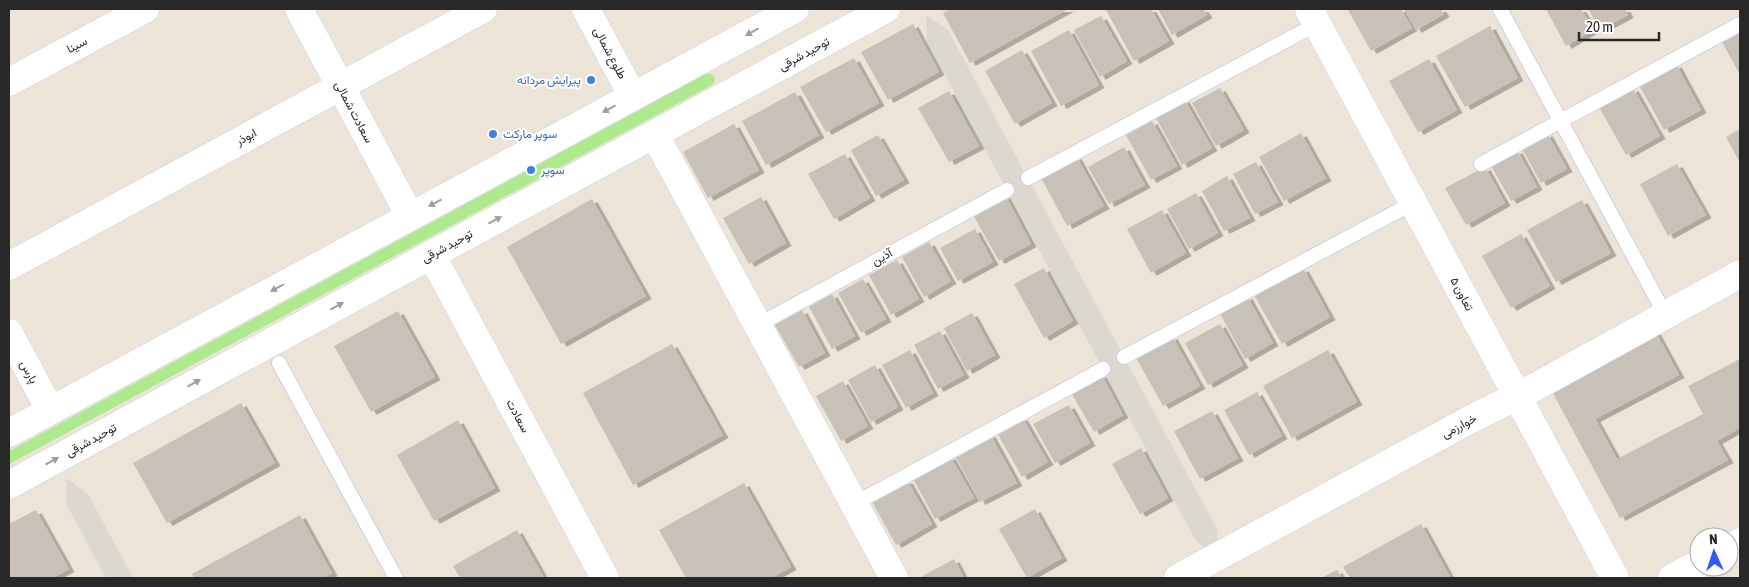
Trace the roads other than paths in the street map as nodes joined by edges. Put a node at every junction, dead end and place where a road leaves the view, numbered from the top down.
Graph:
1 (145, 9) edge
2 (299, 9) edge
3 (483, 9) edge
4 (586, 9) edge
5 (795, 9) edge
6 (1500, 9) edge
7 (876, 12) edge
8 (1313, 16) edge
9 (1740, 24) edge
10 (9, 82) edge
11 (340, 86) junction
12 (633, 97) junction
13 (1561, 121) junction
14 (655, 135) junction
15 (1481, 164) dead end
16 (1028, 178) dead end
17 (1007, 190) dead end
18 (1413, 203) junction
19 (410, 216) junction
20 (430, 254) junction
21 (9, 266) edge
22 (1740, 274) edge
23 (1665, 314) junction
24 (758, 325) junction
25 (9, 333) edge
26 (1124, 357) dead end
27 (280, 364) dead end
28 (1103, 369) dead end
29 (1517, 396) junction
30 (50, 410) junction
31 (9, 433) edge
32 (9, 485) edge
33 (854, 504) junction
34 (1689, 569) edge
35 (396, 578) edge
36 (605, 578) edge
37 (894, 578) edge
38 (1178, 578) edge
39 (1615, 578) edge
40 (1672, 578) edge

1 - 10 street, سینا
2 - 11 street, سعادت شمالی
3 - 11 street, ابوذر
4 - 12 street, طلوع شمالی
5 -> 12 street
6 - 13 lane
7 - 14 street, توحید شرقی
8 - 16 lane
8 - 18 street, تعاون ۵
9 - 13 lane
11 - 19 street, سعادت شمالی
11 - 21 street, ابوذر
12 -> 19 street
13 - 15 lane
13 - 23 lane
20 -> 14 street, توحید شرقی
14 - 24 street
17 - 24 lane, آذین
18 - 26 lane
18 - 29 street, تعاون ۵
19 -> 30 street
32 -> 20 street, توحید شرقی
20 - 36 street, سعادت
22 - 23 street, خوارزمی
23 - 29 street, خوارزمی
24 - 33 street
25 - 30 street, پارس
27 - 35 lane
28 - 33 lane
29 - 38 street, خوارزمی
29 - 39 street, تعاون ۵
30 - 31 street
33 - 37 street
34 - 40 street

